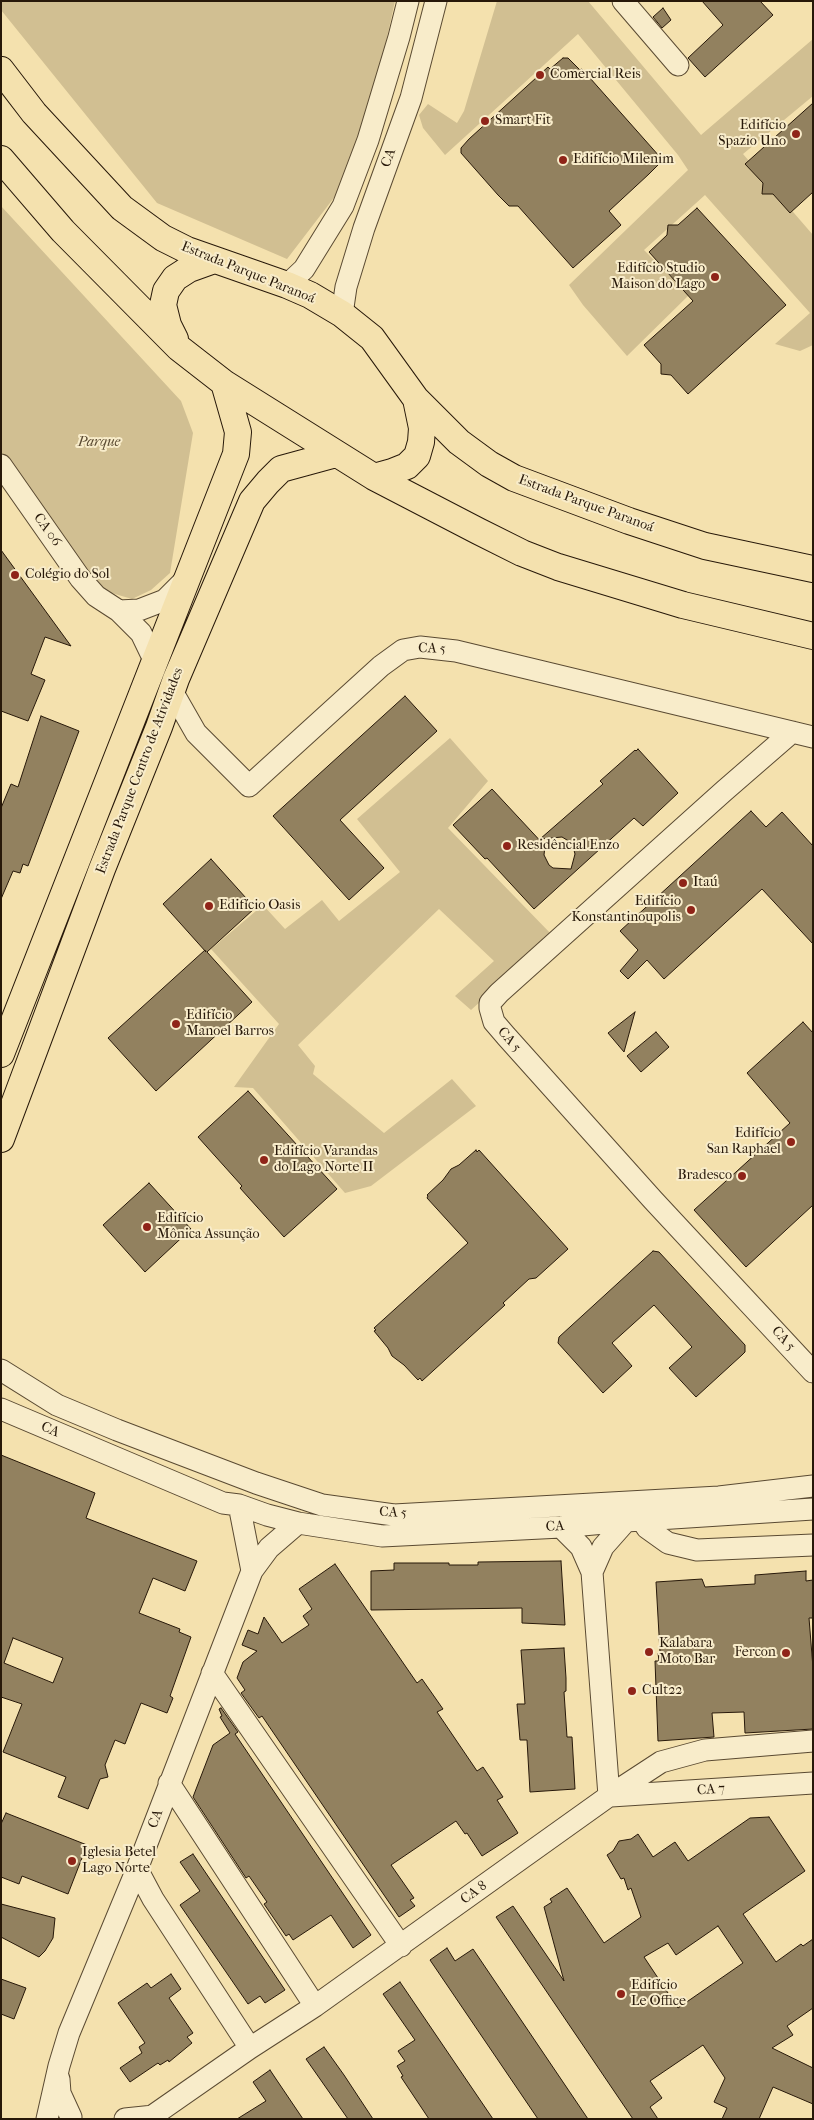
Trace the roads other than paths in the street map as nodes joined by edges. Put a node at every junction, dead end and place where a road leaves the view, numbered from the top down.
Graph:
1 (408, 1) edge
2 (436, 1) edge
3 (623, 1) edge
4 (678, 65) dead end
5 (1, 70) edge
6 (6, 168) edge
7 (214, 260) junction
8 (287, 285) junction
9 (342, 314) junction
10 (180, 348) junction
11 (224, 383) junction
12 (416, 399) junction
13 (336, 454) junction
14 (1, 465) edge
15 (374, 477) junction
16 (813, 569) edge
17 (187, 577) junction
18 (119, 611) junction
19 (813, 636) edge
20 (154, 660) junction
21 (172, 691) junction
22 (159, 727) junction
23 (196, 733) junction
24 (803, 734) edge
25 (1, 1054) edge
26 (1, 1139) edge
27 (1, 1370) edge
28 (813, 1372) edge
29 (1, 1409) edge
30 (813, 1486) edge
31 (239, 1505) junction
32 (813, 1509) edge
33 (518, 1519) junction
34 (634, 1520) junction
35 (298, 1523) junction
36 (561, 1527) junction
37 (813, 1545) edge
38 (252, 1571) junction
39 (592, 1572) junction
40 (212, 1673) junction
41 (813, 1741) edge
42 (169, 1783) junction
43 (813, 1783) edge
44 (609, 1796) junction
45 (137, 1869) junction
46 (402, 1946) junction
47 (315, 2006) junction
48 (250, 2048) junction
49 (59, 2066) junction
50 (151, 2117) edge
51 (67, 2118) edge
52 (47, 2119) edge
53 (125, 2119) edge

1 - 8 street, CA
2 - 9 street, CA
3 - 4 street
5 - 7 main road, Estrada Parque Paranoá
6 - 10 main road
7 - 8 main road, Estrada Parque Paranoá
7 - 10 main road
8 - 9 main road, Estrada Parque Paranoá
9 - 12 main road, Estrada Parque Paranoá
10 - 11 main road
11 - 13 main road
11 - 17 main road, Estrada Parque Centro de Atividades
12 - 15 main road
12 - 16 main road, Estrada Parque Paranoá
13 - 15 main road
13 - 21 main road, Estrada Parque Centro de Atividades
14 - 18 street, CA 06
15 - 19 main road
17 - 18 street
17 - 20 main road, Estrada Parque Centro de Atividades
18 - 20 street, CA 06
20 - 25 main road, Estrada Parque Centro de Atividades
21 - 22 main road, Estrada Parque Centro de Atividades
21 - 23 street, CA 5
22 - 23 street
22 - 26 main road, Estrada Parque Centro de Atividades
23 - 24 street, CA 5
24 - 28 street, CA 5
27 - 33 street, CA 5
29 - 31 street, CA
30 - 33 street, CA 5
31 - 35 street, CA
31 - 38 street
32 - 34 street, CA
33 - 35 street, CA
33 - 36 street, CA
34 - 36 street, CA
34 - 37 street
34 - 39 street
35 - 38 street, CA
36 - 39 street
38 - 40 street, CA
39 - 44 street
40 - 42 street, CA
40 - 46 street
41 - 44 street, CA 8
42 - 45 street, CA
42 - 47 street
43 - 44 street, CA 7
44 - 46 street, CA 8
45 - 48 street
45 - 49 street, CA
46 - 47 street, CA 8
47 - 48 street, CA 8
48 - 50 street, CA 8
49 - 51 street, CA
49 - 52 street, CA
50 - 53 street, CA 8

